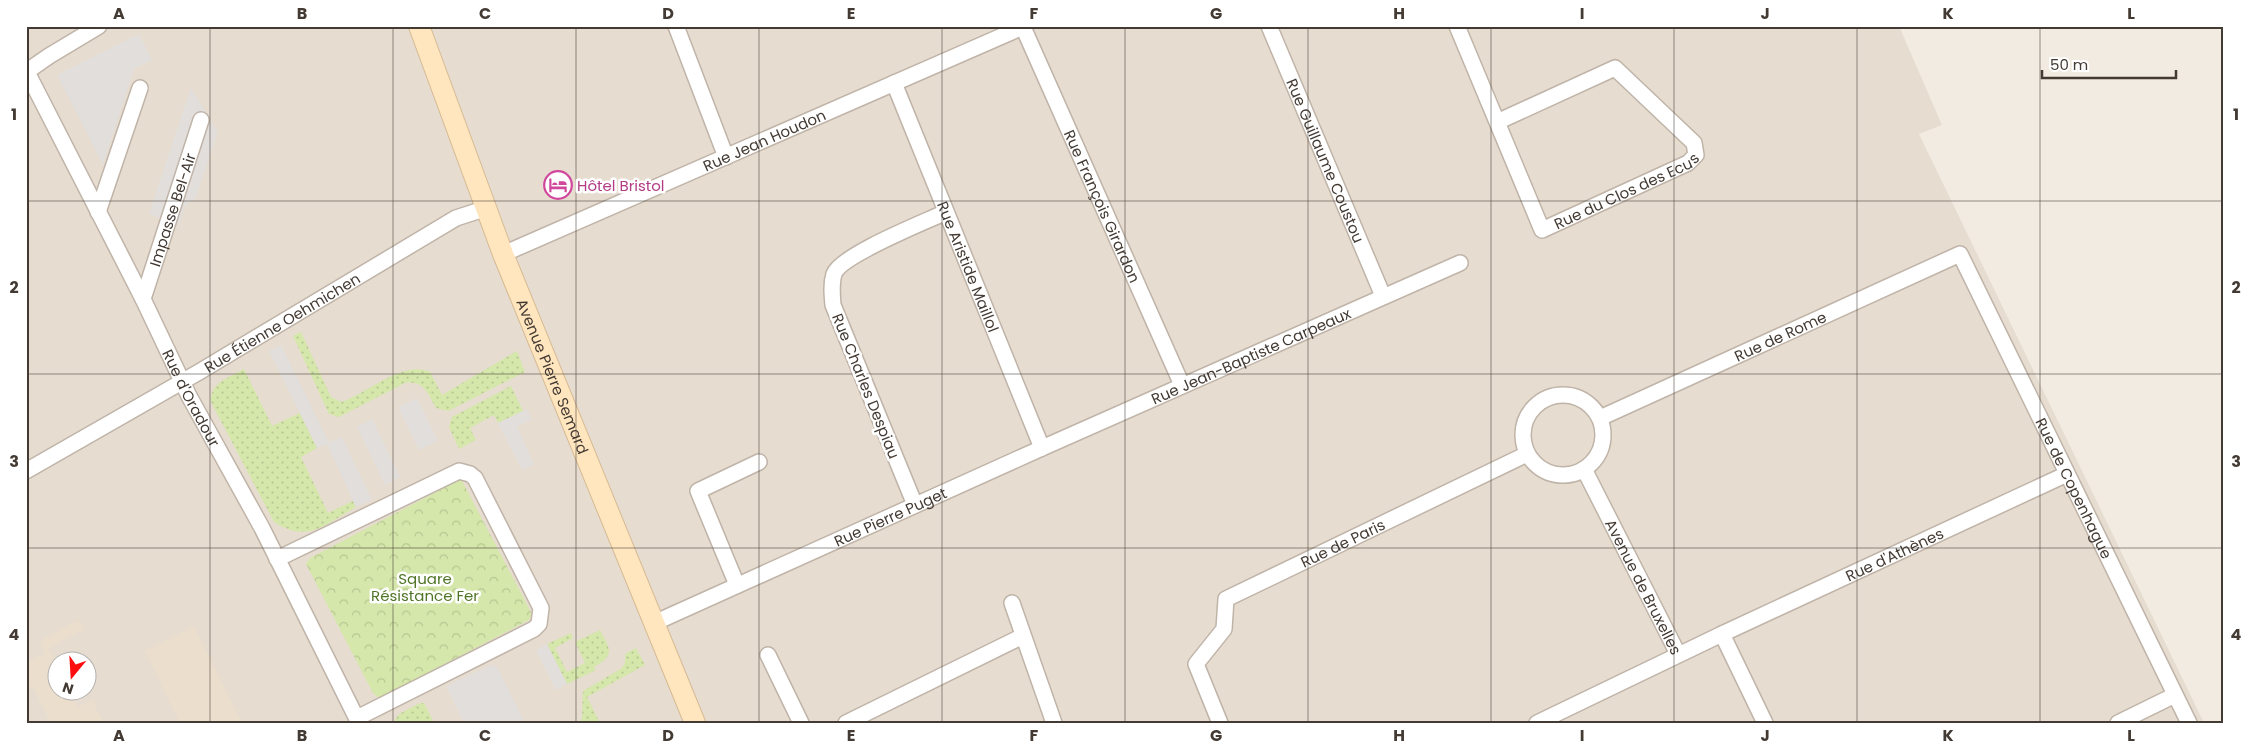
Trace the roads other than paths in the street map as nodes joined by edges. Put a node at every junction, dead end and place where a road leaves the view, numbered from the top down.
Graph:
1 (99, 26) edge
2 (419, 26) edge
3 (676, 26) edge
4 (1269, 26) edge
5 (1457, 26) edge
6 (1024, 27) edge
7 (26, 68) edge
8 (894, 83) junction
9 (140, 88) dead end
10 (201, 120) dead end
11 (1497, 122) junction
12 (726, 157) junction
13 (487, 208) junction
14 (98, 212) junction
15 (946, 212) junction
16 (503, 254) junction
17 (1960, 254) joint
18 (1460, 263) dead end
19 (1383, 296) junction
20 (143, 299) junction
21 (182, 382) junction
22 (1182, 385) junction
23 (1600, 418) junction
24 (1042, 448) junction
25 (1526, 454) junction
26 (759, 462) dead end
27 (1584, 469) junction
28 (26, 471) edge
29 (2067, 474) junction
30 (915, 505) junction
31 (277, 559) junction
32 (737, 585) junction
33 (1012, 603) dead end
34 (654, 623) junction
35 (1722, 634) junction
36 (1023, 636) junction
37 (768, 654) dead end
38 (1678, 654) junction
39 (2175, 695) junction
40 (358, 720) edge
41 (695, 723) edge
42 (801, 723) edge
43 (846, 723) edge
44 (1054, 723) edge
45 (1220, 723) edge
46 (1538, 723) edge
47 (1765, 723) edge
48 (2118, 723) edge
49 (2189, 723) edge

1 - 7 street
2 - 13 main road, Avenue Pierre Semard
3 - 12 street
4 - 19 street, Rue Guillaume Coustou
5 - 11 street, Rue du Clos des Ecus
6 - 8 street, Rue Jean Houdon
6 - 22 street, Rue François Girardon
7 - 14 street, Rue d'Oradour
8 - 12 street, Rue Jean Houdon
8 - 15 street, Rue Aristide Maillol
9 - 14 street
10 - 20 street, Impasse Bel-Air
11 - 11 street, Rue du Clos des Ecus
12 - 16 street, Rue Jean Houdon
13 - 16 main road, Avenue Pierre Semard
13 - 21 street, Rue Étienne Oehmichen
14 - 20 street, Rue d'Oradour
15 - 24 street, Rue Aristide Maillol
15 - 30 street, Rue Charles Despiau
16 - 34 main road, Avenue Pierre Semard
17 - 23 street, Rue de Rome
17 - 29 street, Rue de Copenhague
18 - 19 street, Rue Jean-Baptiste Carpeaux
19 - 22 street, Rue Jean-Baptiste Carpeaux
20 - 21 street, Rue d'Oradour
21 - 28 street, Rue Étienne Oehmichen
21 - 31 street, Rue d'Oradour
22 - 24 street, Rue Jean-Baptiste Carpeaux
23 - 25 street
23 - 27 street
24 - 30 street, Rue Pierre Puget
25 - 27 street
25 - 45 street, Rue de Paris
26 - 32 street
27 - 38 street, Avenue de Bruxelles
29 - 35 street, Rue d'Athènes
29 - 39 street, Rue de Copenhague
30 - 32 street, Rue Pierre Puget
31 - 40 street, Rue d'Oradour
31 - 40 street
32 - 34 street, Rue Pierre Puget
33 - 36 street
34 - 41 main road, Avenue Pierre Semard
35 - 38 street, Avenue de Bruxelles
35 - 47 street
36 - 43 street
36 - 44 street
37 - 42 street
38 - 46 street
39 - 48 street
39 - 49 street, Rue de Copenhague

